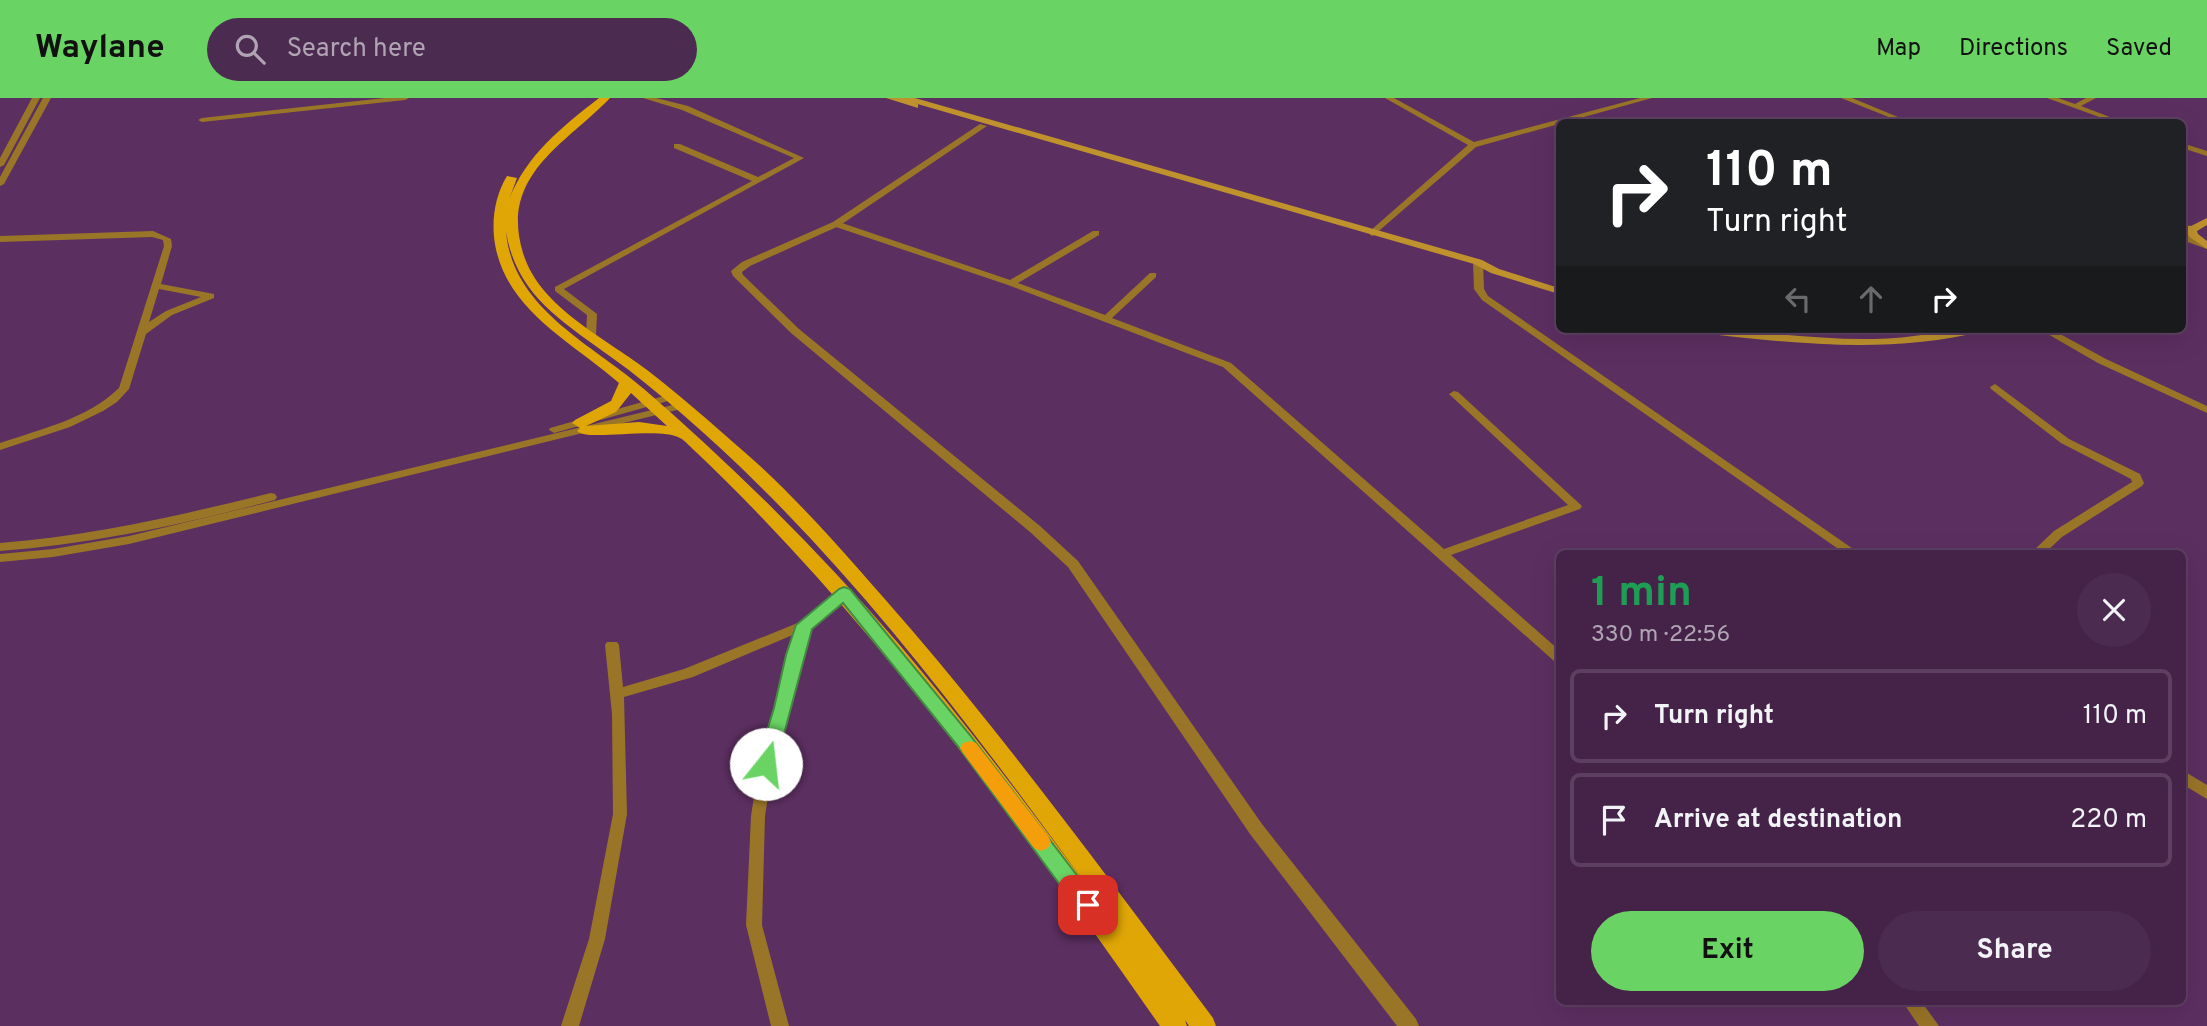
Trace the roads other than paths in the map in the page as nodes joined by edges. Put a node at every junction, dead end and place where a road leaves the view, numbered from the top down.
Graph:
1 (36, 98) edge
2 (47, 98) edge
3 (405, 98) edge
4 (593, 98) edge
5 (606, 98) edge
6 (647, 98) edge
7 (890, 98) edge
8 (906, 98) edge
9 (1389, 98) edge
10 (1648, 98) edge
11 (1845, 98) edge
12 (2051, 98) edge
13 (2092, 98) edge
14 (2074, 107) junction
15 (1570, 119) edge
16 (1898, 119) edge
17 (2110, 119) edge
18 (202, 120) dead end
19 (1556, 123) edge
20 (983, 126) junction
21 (1473, 145) junction
22 (677, 146) dead end
23 (2186, 146) edge
24 (2207, 154) edge
25 (0, 165) edge
26 (758, 180) junction
27 (0, 184) edge
28 (2207, 221) edge
29 (836, 224) junction
30 (2186, 232) edge
31 (2186, 232) edge
32 (1097, 233) dead end
33 (1373, 233) junction
34 (0, 239) edge
35 (2186, 243) edge
36 (2207, 246) edge
37 (1478, 266) junction
38 (1153, 275) dead end
39 (1011, 283) junction
40 (156, 286) junction
41 (1556, 290) edge
42 (1106, 319) junction
43 (142, 332) junction
44 (1722, 333) edge
45 (1960, 333) edge
46 (2051, 333) edge
47 (591, 336) junction
48 (627, 382) junction
49 (1995, 387) dead end
50 (1454, 394) dead end
51 (666, 405) junction
52 (2207, 410) edge
53 (582, 427) junction
54 (685, 433) junction
55 (0, 447) edge
56 (0, 547) edge
57 (1849, 550) edge
58 (2039, 550) edge
59 (1442, 554) junction
60 (0, 558) edge
61 (844, 593) junction
62 (805, 625) junction
63 (612, 645) dead end
64 (1556, 654) edge
65 (617, 694) junction
66 (2186, 779) edge
67 (2207, 793) edge
68 (1913, 1005) edge
69 (570, 1026) edge
70 (780, 1026) edge
71 (1175, 1026) edge
72 (1204, 1026) edge
73 (1409, 1026) edge
74 (1930, 1026) edge

1 - 25 street
2 - 27 street
3 - 18 street
4 - 48 main road
5 - 47 main road
6 - 26 street
7 - 20 main road
8 - 33 main road
9 - 21 street
10 - 15 street
11 - 16 street
12 - 14 street
13 - 14 street
14 - 17 street
19 - 21 street
20 - 29 street
20 - 37 main road
21 - 33 street
22 - 26 street
23 - 24 street
26 - 47 street
28 - 30 main road
29 - 39 street
29 - 73 street
31 - 36 main road
32 - 39 street
33 - 37 main road
34 - 40 street
35 - 36 main road
37 - 41 main road
37 - 57 street
38 - 42 street
39 - 42 street
40 - 43 street
40 - 43 street
42 - 59 street
43 - 55 street
44 - 45 main road
46 - 52 street
47 - 51 main road
48 - 51 main road
48 - 53 main road
49 - 58 street
50 - 59 street
51 - 53 street
51 - 54 main road
51 - 72 main road
53 - 54 main road
53 - 56 street
53 - 60 street
54 - 61 main road
59 - 64 street
61 - 62 street
61 - 71 main road
62 - 65 street
62 - 70 street
63 - 65 street
65 - 69 street
66 - 67 street
68 - 74 street

